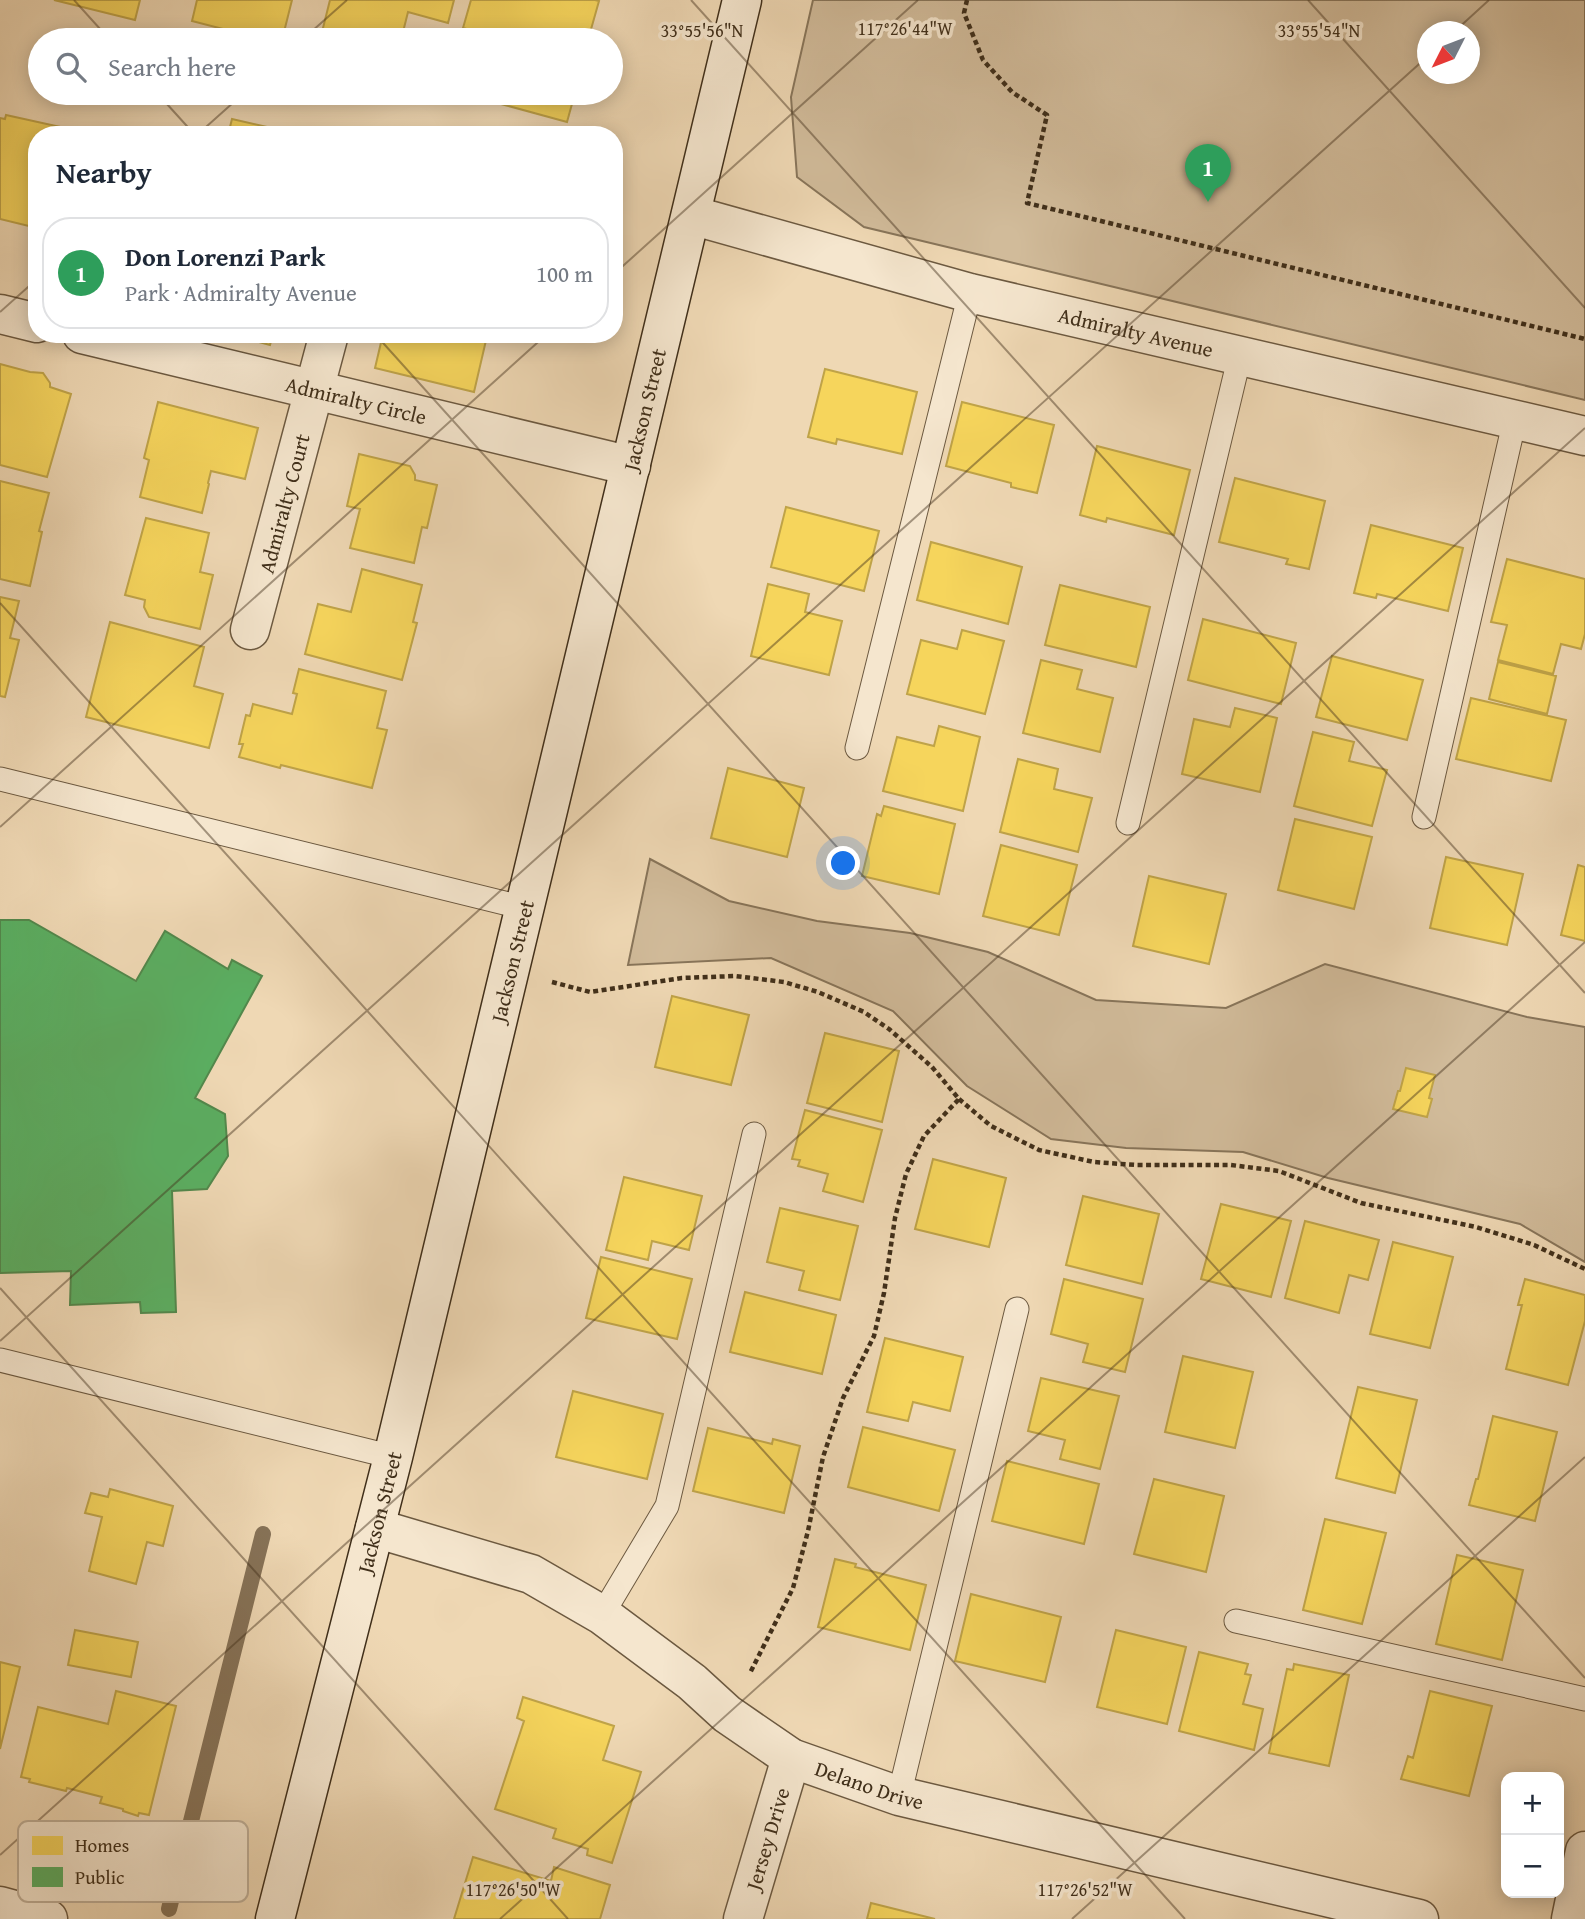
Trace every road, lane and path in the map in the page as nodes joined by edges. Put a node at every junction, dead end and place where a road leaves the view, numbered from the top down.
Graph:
1 (742, 0) edge
2 (967, 0) edge
3 (691, 215) junction
4 (970, 293) junction
5 (0, 314) edge
6 (28, 321) edge
7 (1585, 339) edge
8 (119, 343) edge
9 (326, 343) edge
10 (1240, 355) junction
11 (314, 390) junction
12 (1514, 419) junction
13 (1585, 436) edge
14 (631, 466) junction
15 (250, 630) dead end
16 (857, 748) dead end
17 (0, 779) edge
18 (1424, 817) dead end
19 (1128, 823) dead end
20 (525, 908) junction
21 (509, 970) junction
22 (959, 1099) junction
23 (754, 1134) dead end
24 (1585, 1269) edge
25 (1017, 1309) dead end
26 (0, 1360) edge
27 (393, 1457) junction
28 (375, 1528) junction
29 (603, 1615) junction
30 (1236, 1621) dead end
31 (1585, 1699) edge
32 (727, 1714) junction
33 (791, 1758) junction
34 (899, 1796) junction
35 (1585, 1852) edge
36 (0, 1906) edge
37 (48, 1919) edge
38 (275, 1919) edge
39 (743, 1919) edge
40 (1419, 1919) edge
41 (1571, 1919) edge

1 - 3 street, Jackson Street
2 - 7 path
3 - 4 street, Admiralty Avenue
3 - 14 street, Jackson Street
4 - 10 street, Admiralty Avenue
4 - 16 lane
5 - 6 street
8 - 11 street, Admiralty Circle
9 - 11 street, Admiralty Court
10 - 12 street, Admiralty Avenue
10 - 19 lane
11 - 14 street, Admiralty Circle
11 - 15 street, Admiralty Court
12 - 13 street, Admiralty Avenue
12 - 18 lane
14 - 20 street, Jackson Street
17 - 20 lane
20 - 21 street, Jackson Street
21 - 22 path
21 - 27 street, Jackson Street
22 - 24 path
22 - 32 path
23 - 29 lane
25 - 34 lane
26 - 27 lane
27 - 28 street, Jackson Street
28 - 29 street, Delano Drive
28 - 38 street, Jackson Street
29 - 32 street, Delano Drive
30 - 31 lane
32 - 33 street, Delano Drive
33 - 34 street, Delano Drive
33 - 39 street, Jersey Drive
34 - 40 street, Delano Drive
35 - 41 street
36 - 37 street

